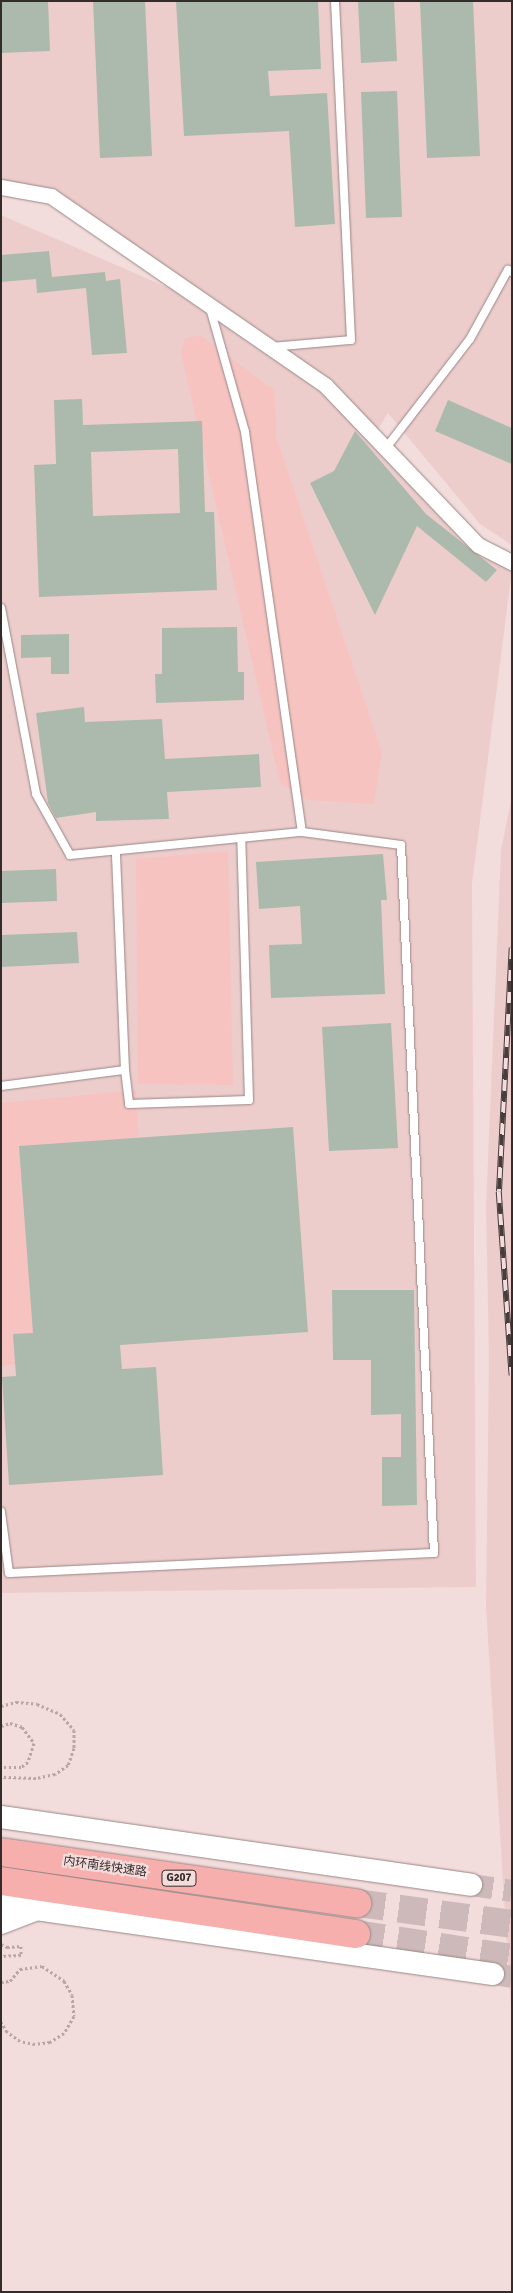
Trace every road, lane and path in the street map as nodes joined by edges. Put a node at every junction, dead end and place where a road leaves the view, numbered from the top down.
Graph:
1 (335, 1) edge
2 (1, 187) edge
3 (512, 272) edge
4 (210, 305) junction
5 (270, 347) junction
6 (386, 448) junction
7 (512, 562) edge
8 (1, 608) edge
9 (302, 832) junction
10 (241, 838) junction
11 (116, 850) junction
12 (126, 1070) junction
13 (1, 1086) edge
14 (1, 1512) edge
15 (1, 1706) edge
16 (1, 1726) edge
17 (1, 1767) edge
18 (1, 1777) edge
19 (1, 1807) edge
20 (1, 1818) edge
21 (44, 1824) junction
22 (1, 1852) edge
23 (1, 1881) edge
24 (471, 1885) tunnel mouth
25 (357, 1903) tunnel mouth
26 (1, 1904) edge
27 (40, 1909) junction
28 (1, 1923) edge
29 (356, 1934) tunnel mouth
30 (1, 1944) edge
31 (1, 1956) edge
32 (493, 1974) tunnel mouth
33 (1, 1982) edge
34 (1, 2022) edge

1 - 5 lane
2 - 4 street
3 - 6 lane
4 - 5 street
4 - 9 lane
5 - 6 street
6 - 7 street
8 - 11 lane
9 - 10 lane
9 - 14 lane
10 - 11 lane
10 - 12 lane
11 - 12 lane
12 - 13 lane
15 - 18 path
16 - 17 path
19 - 21 main road
20 - 21 main road
21 - 24 main road
22 - 25 highway, 内环南线快速路 / G207
23 - 29 highway, G207
26 - 27 main road
27 - 28 main road
27 - 32 main road
30 - 31 path
33 - 34 path

